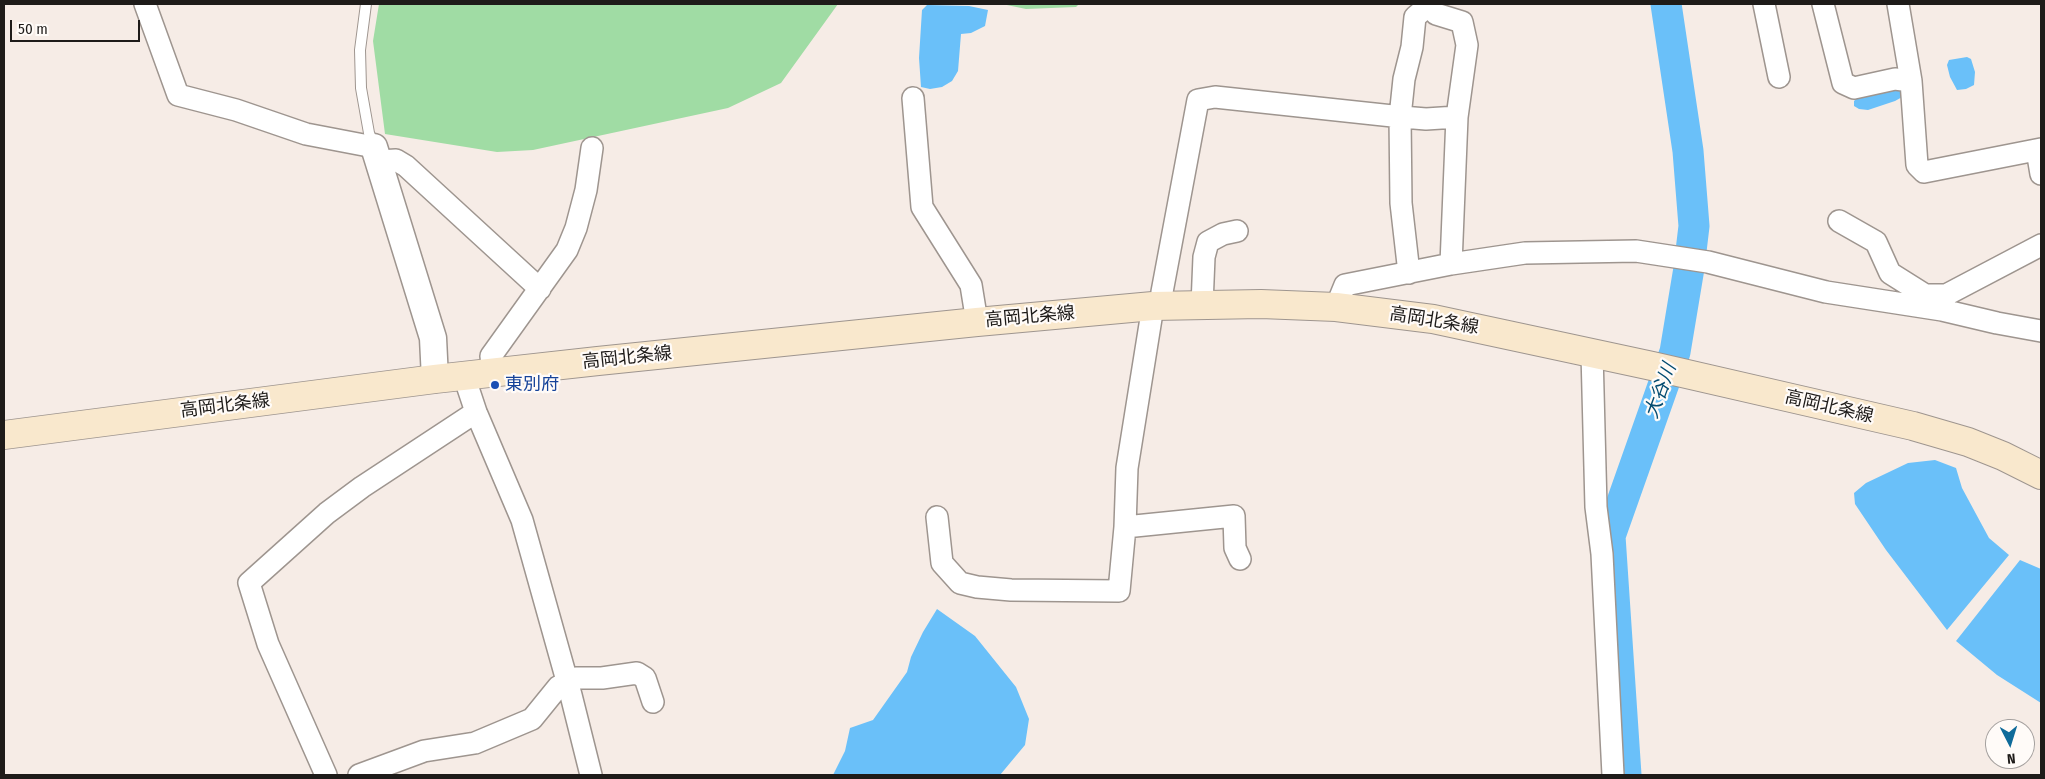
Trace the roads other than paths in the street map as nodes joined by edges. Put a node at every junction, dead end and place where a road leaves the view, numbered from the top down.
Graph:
1 (145, 4) edge
2 (366, 4) edge
3 (1429, 4) edge
4 (1764, 4) edge
5 (1823, 4) edge
6 (1898, 4) edge
7 (1779, 77) dead end
8 (1911, 82) junction
9 (913, 98) dead end
10 (1400, 117) junction
11 (1457, 117) junction
12 (592, 148) dead end
13 (2039, 149) edge
14 (377, 154) junction
15 (2041, 174) edge
16 (1839, 221) dead end
17 (1237, 231) dead end
18 (2041, 246) edge
19 (1451, 264) junction
20 (1409, 273) junction
21 (540, 289) junction
22 (1944, 302) junction
23 (1202, 305) junction
24 (1158, 306) junction
25 (1336, 307) junction
26 (977, 322) junction
27 (2041, 330) edge
28 (1592, 353) junction
29 (493, 373) junction
30 (464, 376) junction
31 (435, 379) junction
32 (476, 412) junction
33 (4, 435) edge
34 (2041, 475) edge
35 (936, 517) dead end
36 (1125, 527) junction
37 (1240, 559) dead end
38 (568, 682) junction
39 (653, 702) dead end
40 (326, 775) edge
41 (359, 775) edge
42 (591, 775) edge
43 (1614, 775) edge

1 - 14 street
2 - 14 lane
3 - 10 street
3 - 11 street
4 - 7 street
5 - 8 street
6 - 8 street
8 - 13 street
9 - 26 street
10 - 11 street
10 - 20 street
10 - 24 street
11 - 19 street
12 - 21 street
13 - 15 street
14 - 21 street
14 - 31 street
16 - 22 street
17 - 23 street
18 - 22 street
19 - 20 street
19 - 22 street
20 - 25 street
21 - 29 street
22 - 27 street
23 - 24 main road, 高岡北条線
23 - 25 main road, 高岡北条線
24 - 26 main road, 高岡北条線
24 - 36 street
25 - 28 main road, 高岡北条線
26 - 29 main road, 高岡北条線
28 - 34 main road, 高岡北条線
28 - 43 street
29 - 30 main road, 高岡北条線
30 - 31 main road, 高岡北条線
30 - 32 street
31 - 33 main road, 高岡北条線
32 - 38 street
32 - 40 street
35 - 36 street
36 - 37 street
38 - 39 street
38 - 41 street
38 - 42 street

